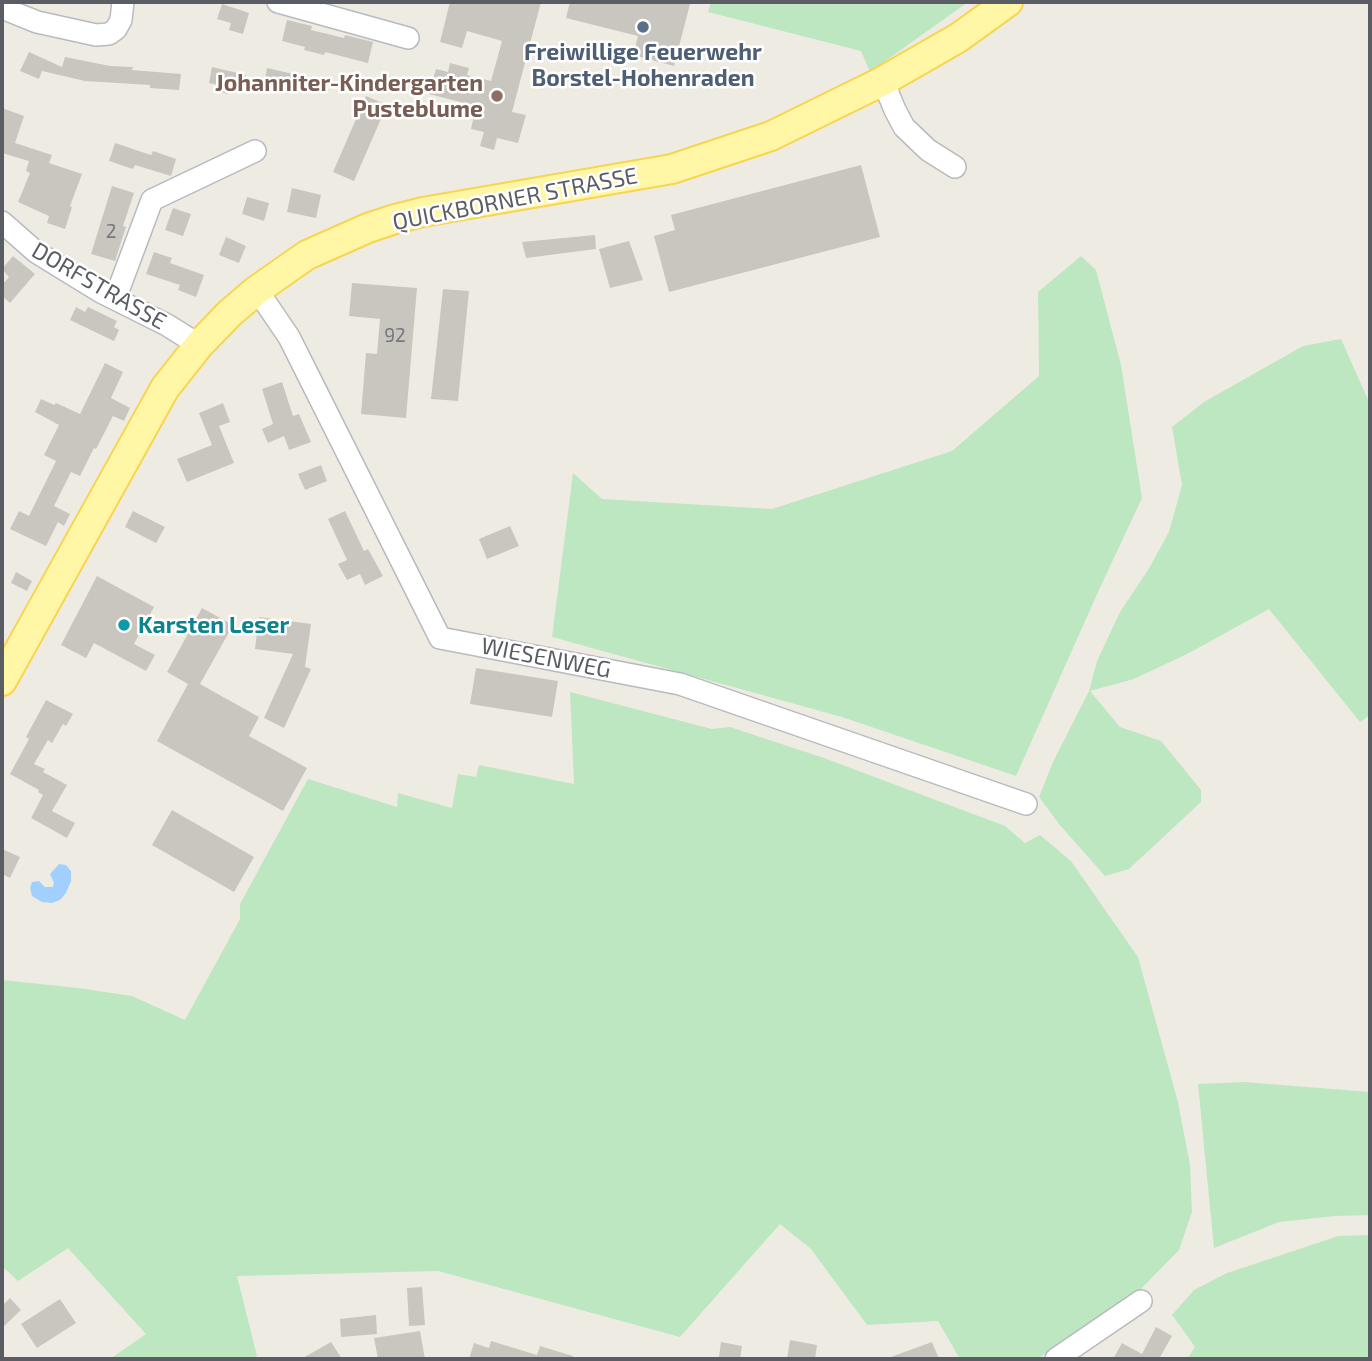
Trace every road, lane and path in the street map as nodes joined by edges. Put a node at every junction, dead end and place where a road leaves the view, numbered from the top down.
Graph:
1 (123, 2) edge
2 (278, 2) edge
3 (1008, 2) edge
4 (2, 8) edge
5 (408, 38) dead end
6 (883, 81) junction
7 (255, 151) dead end
8 (955, 167) dead end
9 (2, 222) edge
10 (257, 290) junction
11 (115, 299) junction
12 (199, 345) junction
13 (2, 681) edge
14 (1026, 804) dead end
15 (1141, 1301) dead end
16 (1056, 1359) edge

1 - 4 street
2 - 5 street
3 - 6 main road, QUICKBORNER STRASSE
6 - 8 street
6 - 10 main road, QUICKBORNER STRASSE
7 - 11 street
9 - 11 street, DORFSTRASSE
10 - 12 main road, QUICKBORNER STRASSE
10 - 14 street, WIESENWEG
11 - 12 street, DORFSTRASSE
12 - 13 main road, QUICKBORNER STRASSE
15 - 16 street

